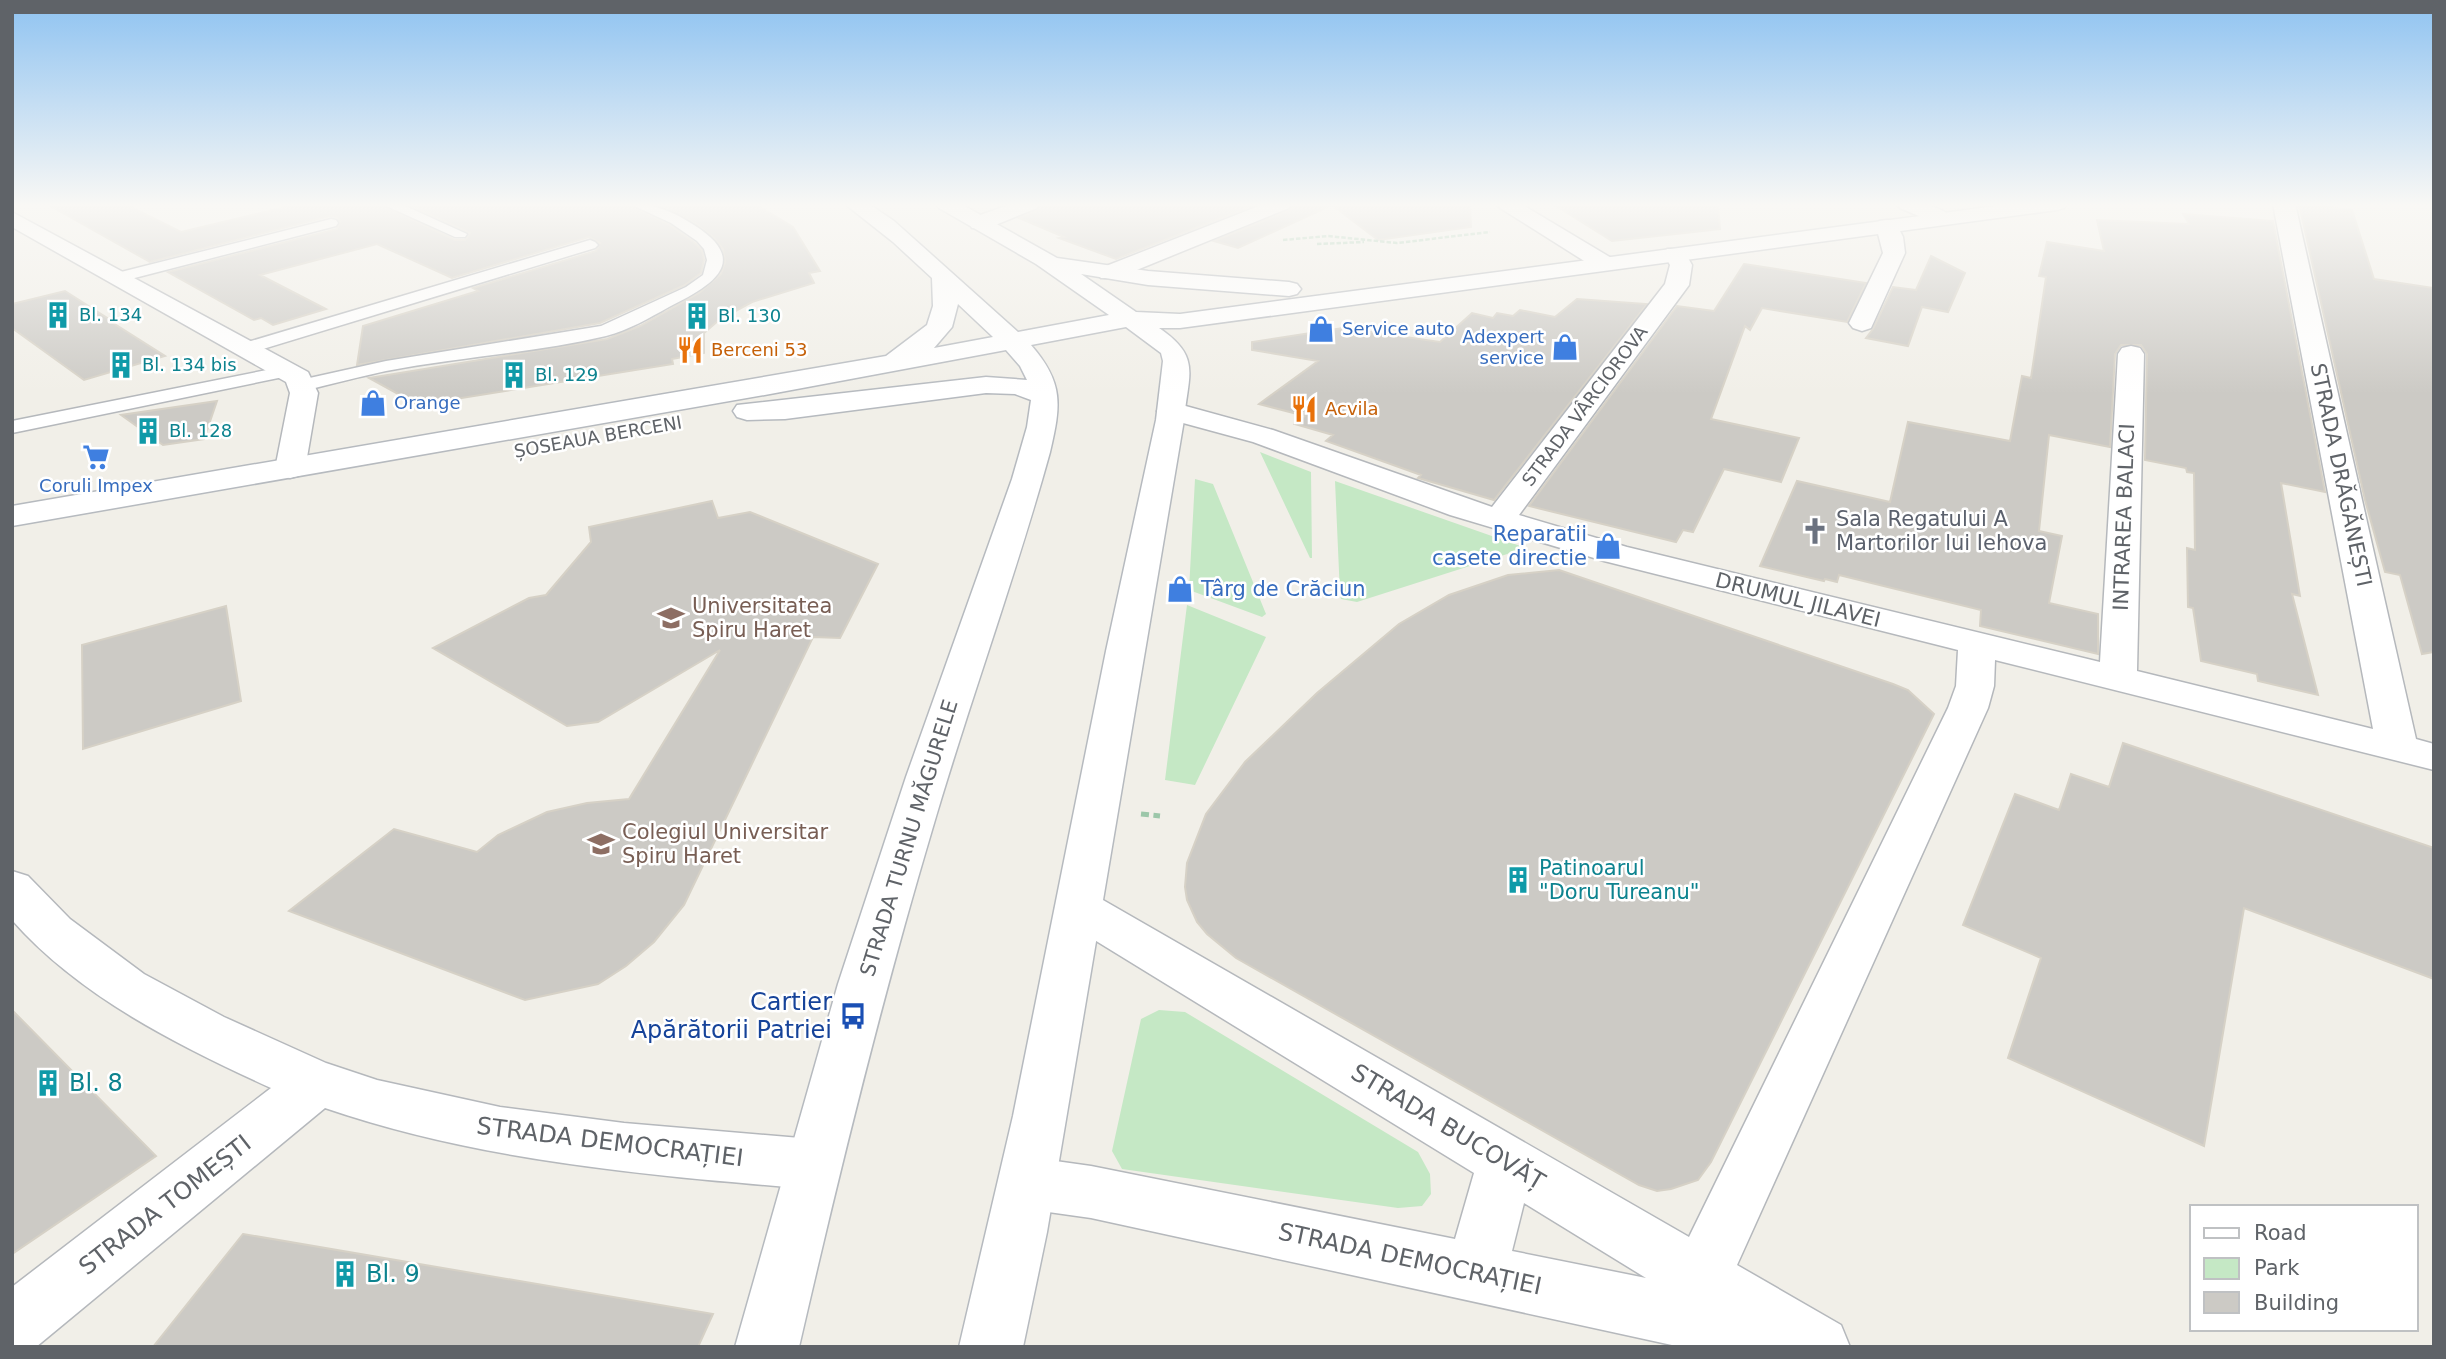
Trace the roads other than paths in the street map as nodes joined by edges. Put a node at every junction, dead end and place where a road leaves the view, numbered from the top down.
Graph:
1 (102, 267) edge
2 (157, 267) edge
3 (515, 267) edge
4 (713, 267) edge
5 (933, 267) edge
6 (1056, 267) edge
7 (1084, 267) edge
8 (1124, 267) edge
9 (1579, 267) edge
10 (1681, 267) edge
11 (1887, 267) edge
12 (2298, 267) edge
13 (1110, 273) junction
14 (119, 277) junction
15 (943, 277) junction
16 (1382, 293) junction
17 (1130, 319) junction
18 (1180, 321) junction
19 (1862, 323) dead end
20 (1101, 324) junction
21 (1154, 335) junction
22 (1056, 340) junction
23 (247, 348) junction
24 (2131, 354) dead end
25 (1028, 366) junction
26 (873, 368) junction
27 (295, 378) junction
28 (1171, 411) junction
29 (738, 412) junction
30 (12, 427) edge
31 (288, 480) junction
32 (12, 516) edge
33 (1500, 520) junction
34 (12, 539) edge
35 (1977, 644) junction
36 (2118, 679) junction
37 (2396, 748) junction
38 (2434, 757) edge
39 (12, 888) edge
40 (1079, 908) junction
41 (317, 1083) junction
42 (1506, 1161) junction
43 (812, 1164) junction
44 (1027, 1183) junction
45 (1476, 1272) junction
46 (1701, 1277) junction
47 (12, 1326) edge
48 (767, 1347) edge
49 (991, 1347) edge
50 (1791, 1347) edge
51 (1818, 1347) edge

1 - 14 street
2 - 14 lane
3 - 23 lane
4 - 27 lane
5 - 15 street
6 - 17 street
7 - 13 street
8 - 13 street
9 - 16 street, ȘOSEAUA BERCENI
10 - 33 street, STRADA VÂRCIOROVA
11 - 19 street
12 - 37 street, STRADA DRĂGĂNEȘTI
13 - 16 street
14 - 23 street
15 - 25 street
15 - 26 street
16 - 18 street, ȘOSEAUA BERCENI
17 - 18 street, ȘOSEAUA BERCENI
17 - 20 street, ȘOSEAUA BERCENI
17 - 21 street
18 - 21 street, ȘOSEAUA BERCENI
20 - 22 street
20 - 25 street, ȘOSEAUA BERCENI
21 - 22 street
21 - 25 street, ȘOSEAUA BERCENI
21 - 28 street
22 - 25 street
23 - 27 street
24 - 36 street, INTRAREA BALACI
25 - 26 street, ȘOSEAUA BERCENI
25 - 29 street, ȘOSEAUA BERCENI
25 - 29 street
25 - 43 street, STRADA TURNU MĂGURELE
26 - 31 street, ȘOSEAUA BERCENI
27 - 30 lane
27 - 31 street
28 - 33 street, DRUMUL JILAVEI
28 - 40 street
29 - 31 street, ȘOSEAUA BERCENI
31 - 32 street, ȘOSEAUA BERCENI
31 - 34 street, ȘOSEAUA BERCENI
33 - 35 street, DRUMUL JILAVEI
35 - 36 street, DRUMUL JILAVEI
35 - 46 street
36 - 37 street, DRUMUL JILAVEI
37 - 38 street, DRUMUL JILAVEI
39 - 41 street, STRADA DEMOCRAȚIEI
40 - 42 street, STRADA BUCOVĂȚ
40 - 44 street
41 - 43 street, STRADA DEMOCRAȚIEI
41 - 47 street, STRADA TOMEȘTI
42 - 45 street
42 - 46 street, STRADA BUCOVĂȚ
43 - 48 street, STRADA TURNU MĂGURELE
44 - 45 street, STRADA DEMOCRAȚIEI
44 - 49 street
45 - 50 street, STRADA DEMOCRAȚIEI
46 - 51 street, STRADA BUCOVĂȚ

